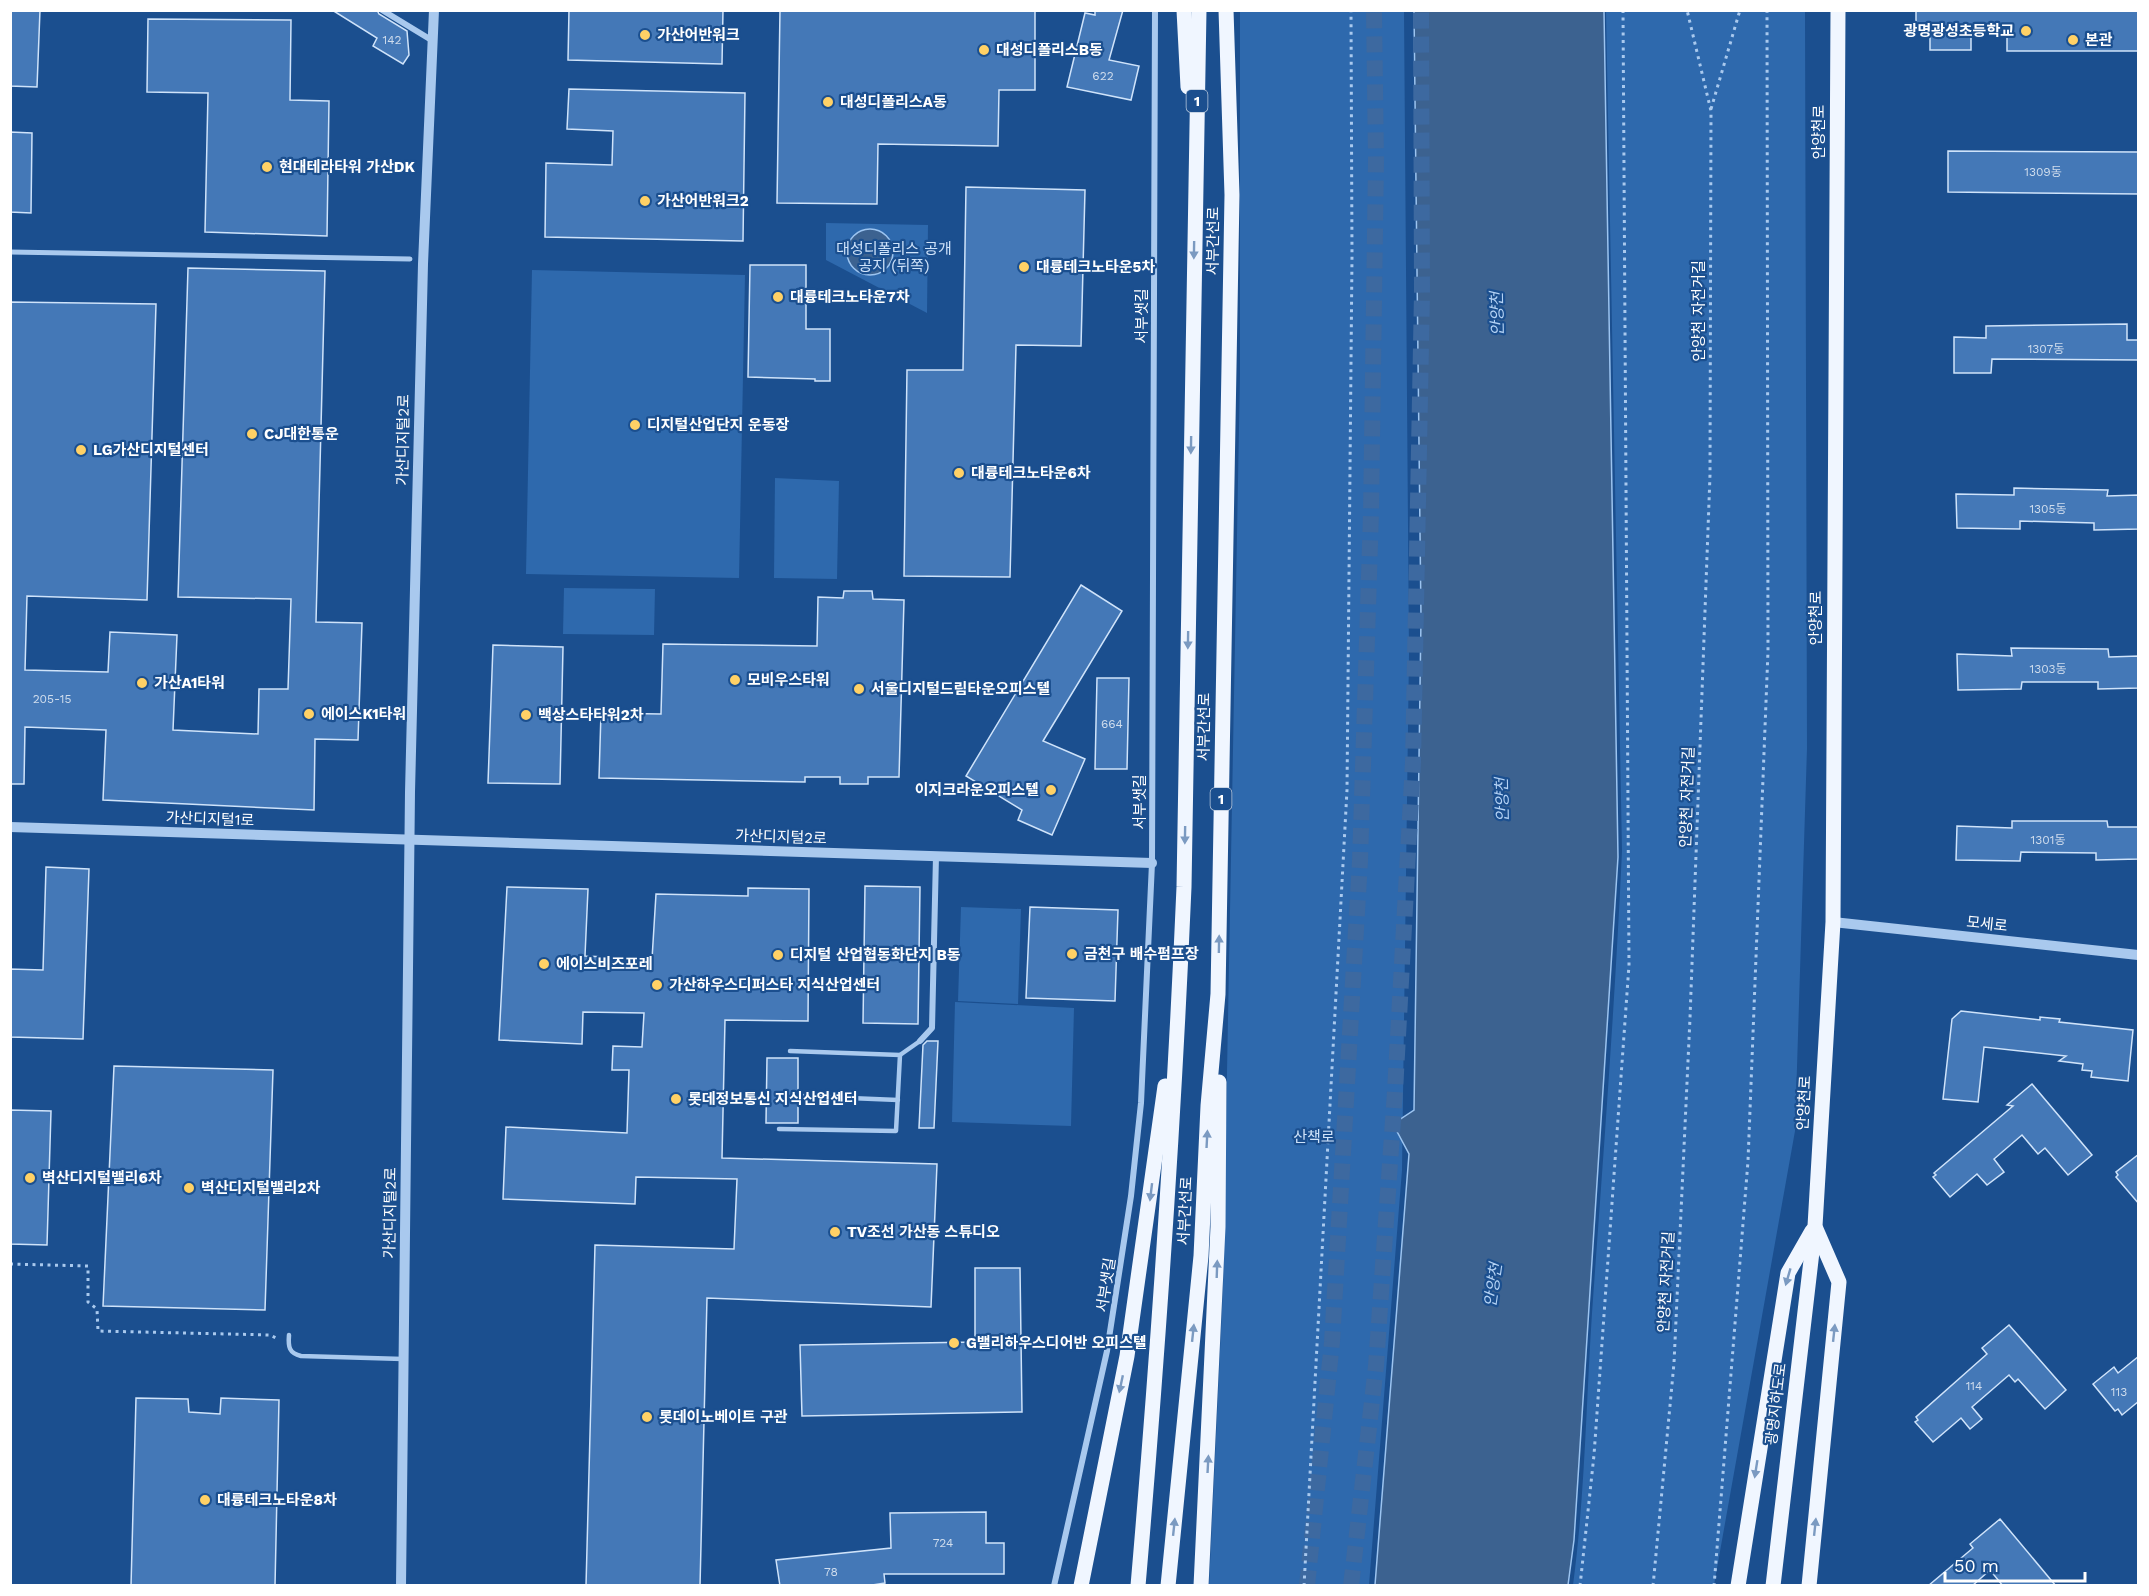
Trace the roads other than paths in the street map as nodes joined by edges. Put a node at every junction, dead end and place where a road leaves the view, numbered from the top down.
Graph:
1 (382, 10) edge
2 (434, 10) edge
3 (1155, 10) edge
4 (1184, 10) edge
5 (1199, 10) edge
6 (1226, 10) edge
7 (1838, 10) edge
8 (433, 41) junction
9 (1195, 191) junction
10 (10, 252) edge
11 (410, 259) dead end
12 (10, 827) edge
13 (409, 840) junction
14 (936, 856) junction
15 (1152, 863) junction
16 (1833, 922) junction
17 (2139, 955) edge
18 (1180, 988) junction
19 (1218, 994) junction
20 (920, 1041) joint
21 (790, 1051) dead end
22 (900, 1055) junction
23 (801, 1096) dead end
24 (898, 1101) junction
25 (779, 1129) dead end
26 (1815, 1226) junction
27 (289, 1335) dead end
28 (403, 1359) junction
29 (401, 1586) edge
30 (1054, 1586) edge
31 (1081, 1586) edge
32 (1138, 1586) edge
33 (1168, 1586) edge
34 (1201, 1586) edge
35 (1738, 1586) edge
36 (1773, 1586) edge
37 (1809, 1586) edge

1 - 8 street
2 - 8 street, 가산디지털2로
3 - 15 street, 서부샛길
4 - 9 main road
5 - 9 main road, 서부간선로 / 1
19 -> 6 main road, 서부간선로 / 1
7 - 16 main road, 안양천로
8 - 13 street, 가산디지털2로
9 -> 18 main road, 서부간선로 / 1
10 - 11 street
12 - 13 street, 가산디지털1로
13 - 14 street, 가산디지털2로
13 - 28 street, 가산디지털2로
14 - 15 street, 가산디지털2로
14 - 20 street
15 - 30 street, 서부샛길
16 - 17 street, 모세로
16 - 26 main road, 안양천로
18 -> 31 main road
18 - 32 main road, 서부간선로 / 1
33 -> 19 main road, 서부간선로 / 1
34 -> 19 main road
20 - 22 lane
21 - 22 lane
22 - 24 lane
23 - 24 lane
24 - 25 lane
26 -> 35 main road
26 - 36 main road, 광명지하도로
37 -> 26 main road
27 - 28 lane
28 - 29 street, 가산디지털2로

